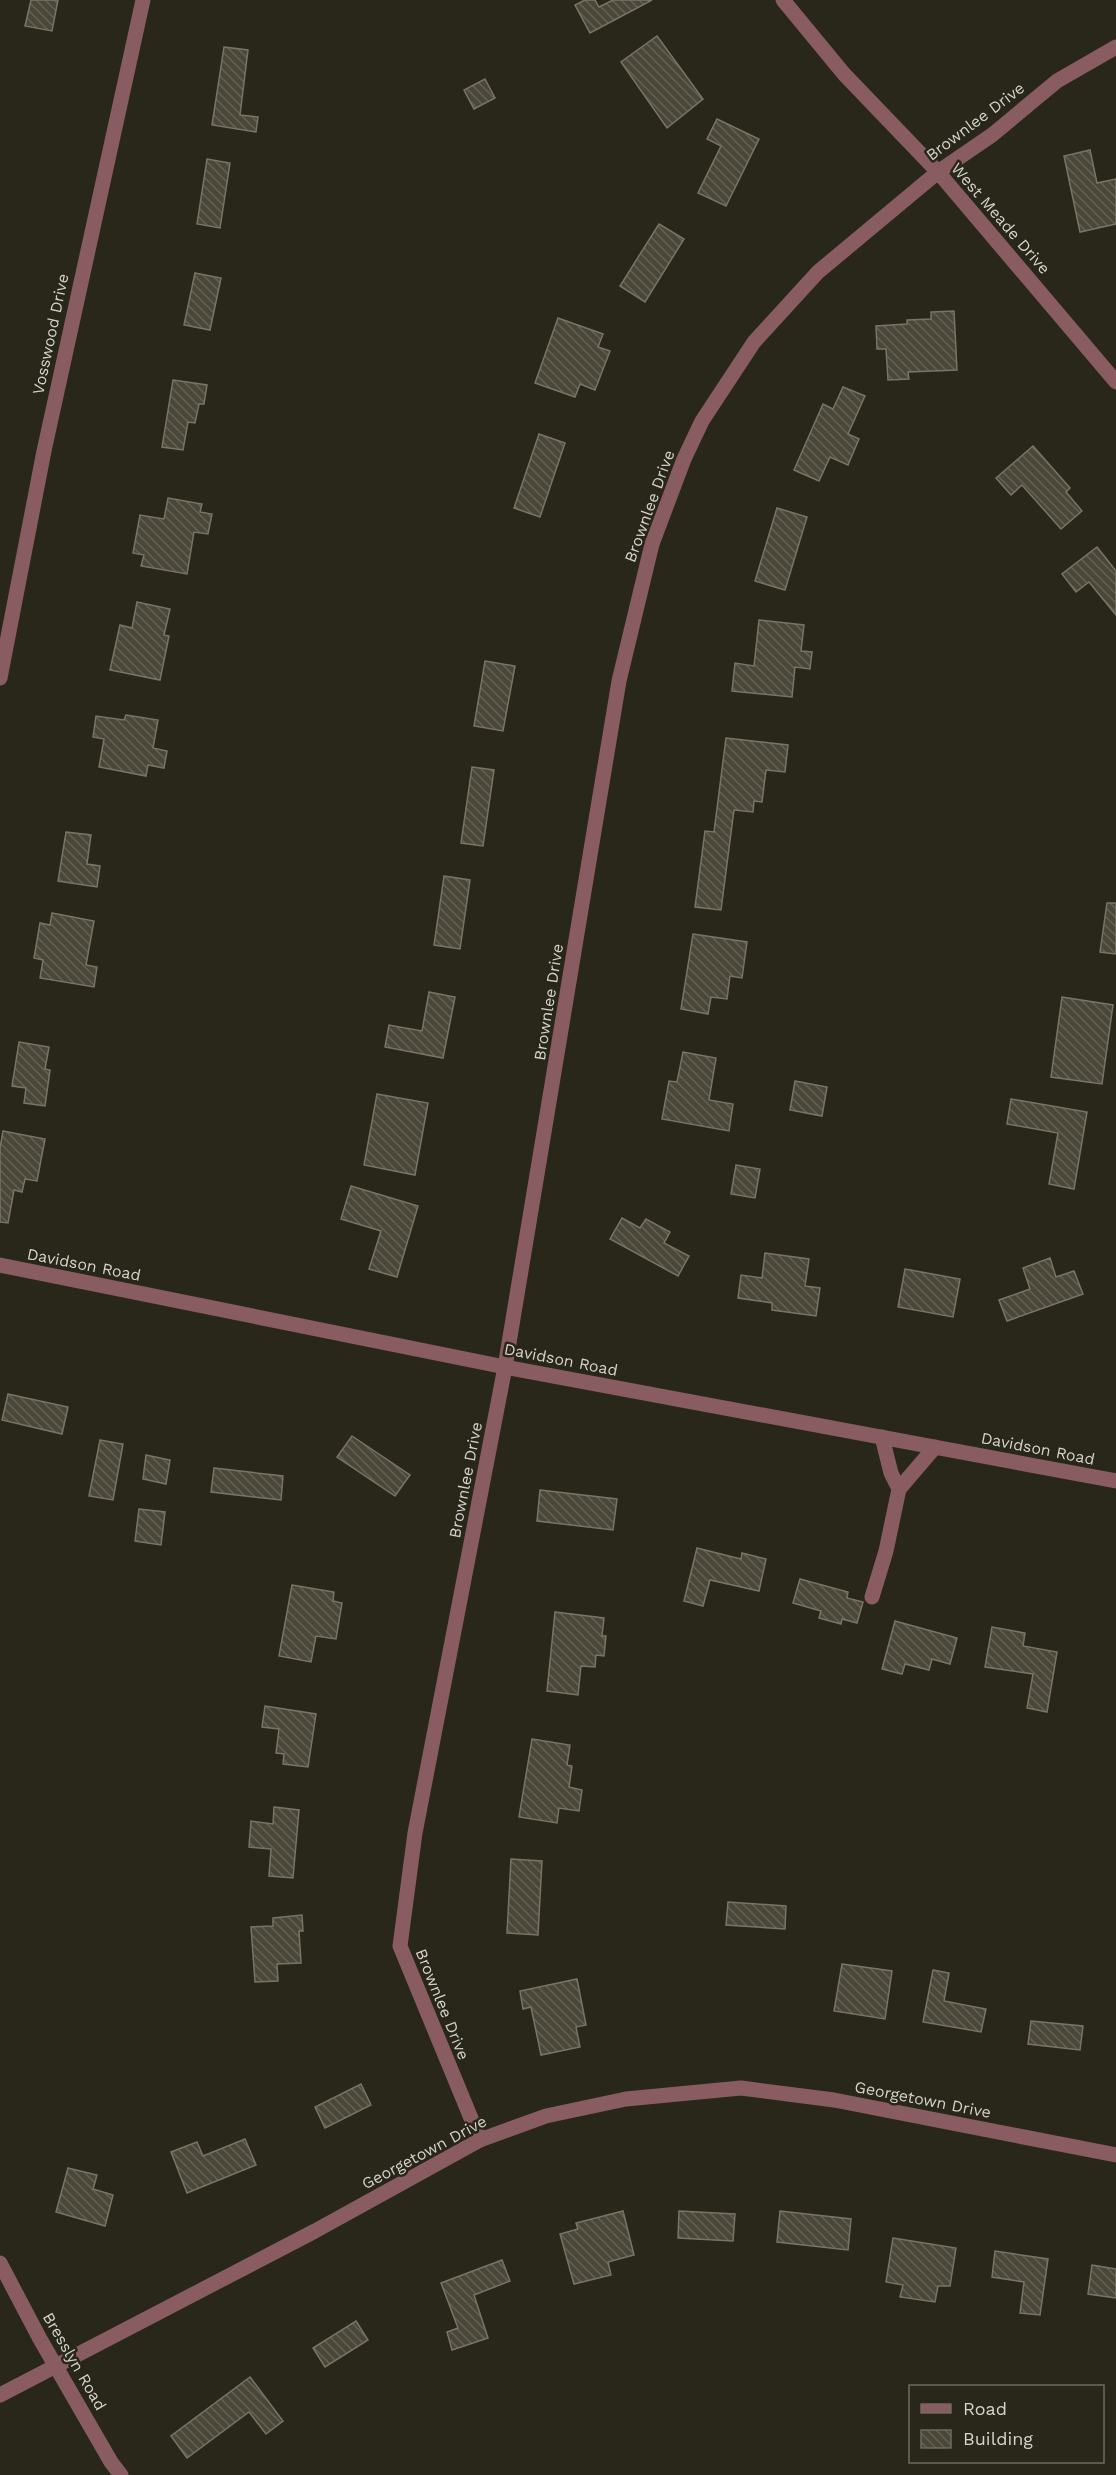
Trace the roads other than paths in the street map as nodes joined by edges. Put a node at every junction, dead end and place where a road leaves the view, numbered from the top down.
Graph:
1 (143, 0) edge
2 (783, 0) edge
3 (1116, 47) edge
4 (938, 172) junction
5 (1116, 382) edge
6 (0, 678) edge
7 (0, 1266) edge
8 (505, 1367) junction
9 (882, 1437) junction
10 (935, 1447) junction
11 (1116, 1481) edge
12 (900, 1489) junction
13 (872, 1597) dead end
14 (480, 2140) junction
15 (1116, 2155) edge
16 (0, 2263) edge
17 (57, 2365) junction
18 (0, 2395) edge
19 (121, 2475) edge

1 - 6 street, Vosswood Drive
2 - 4 street, West Meade Drive
3 - 4 street, Brownlee Drive
4 - 5 street, West Meade Drive
4 - 8 street, Brownlee Drive
7 - 8 street, Davidson Road
8 - 9 street, Davidson Road
8 - 14 street, Brownlee Drive
9 - 10 street, Davidson Road
9 - 12 street
10 - 11 street, Davidson Road
10 - 12 street
12 - 13 street
14 - 15 street, Georgetown Drive
14 - 17 street, Georgetown Drive
16 - 17 street, Bresslyn Road
17 - 18 street, Georgetown Drive
17 - 19 street, Bresslyn Road

